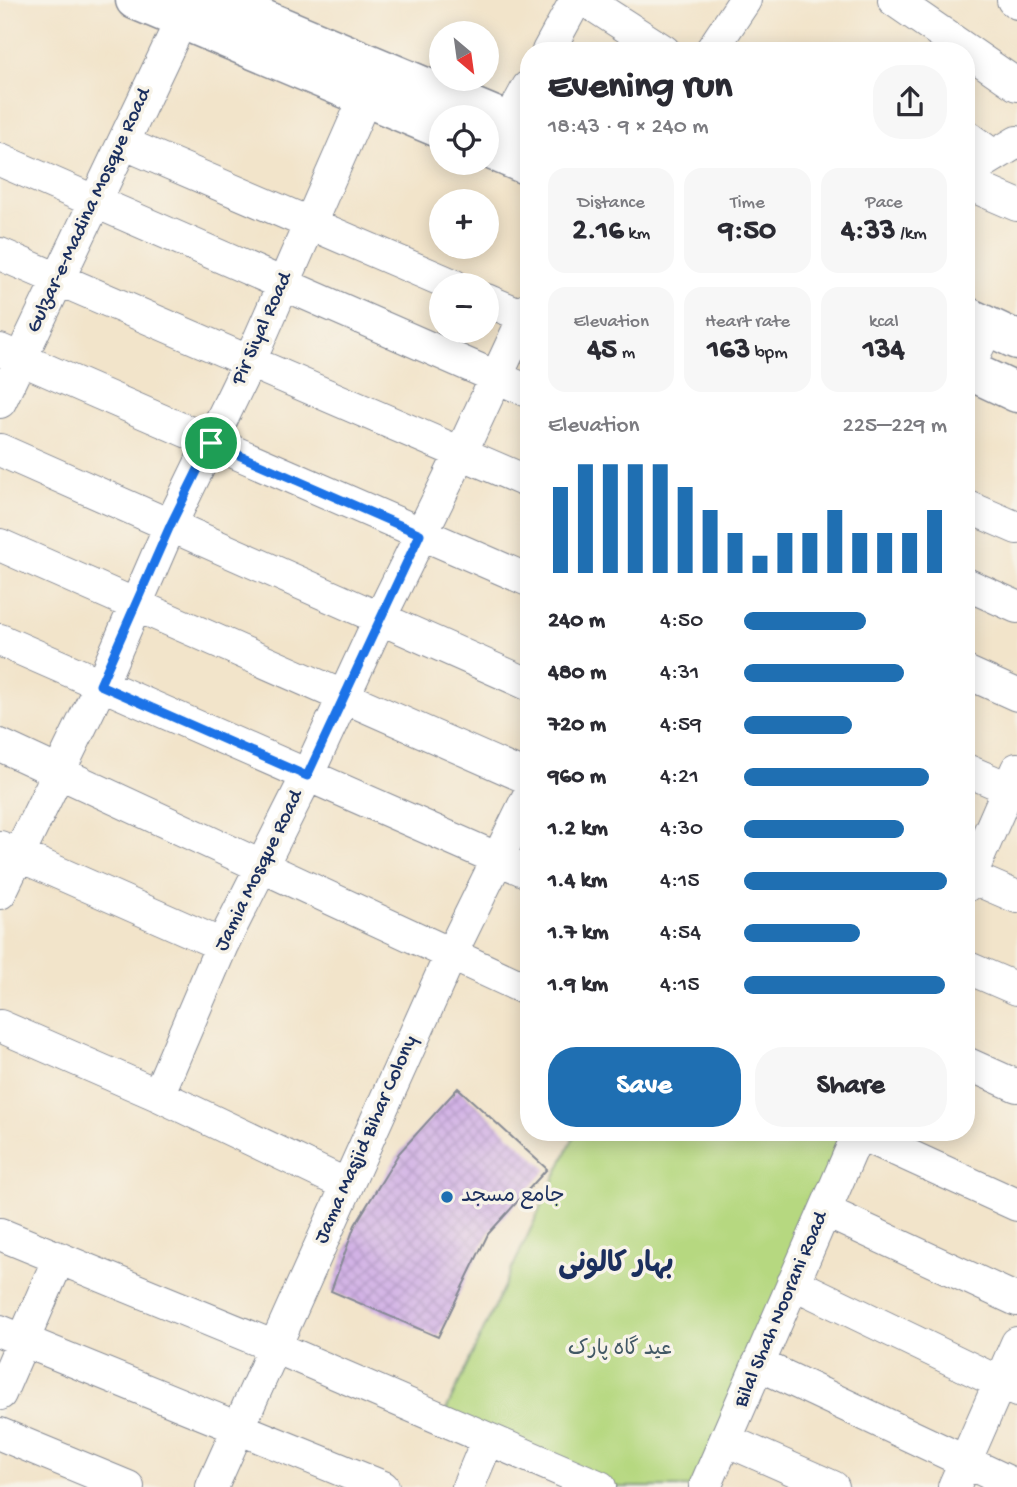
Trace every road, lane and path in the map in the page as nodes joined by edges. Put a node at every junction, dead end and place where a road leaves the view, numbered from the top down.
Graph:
1 (135, 0) edge
2 (218, 0) edge
3 (576, 0) edge
4 (585, 0) edge
5 (745, 0) edge
6 (894, 0) edge
7 (185, 10) edge
8 (553, 42) edge
9 (650, 42) edge
10 (717, 42) edge
11 (955, 42) edge
12 (975, 56) edge
13 (373, 82) junction
14 (1017, 85) edge
15 (520, 105) edge
16 (429, 121) edge
17 (508, 133) edge
18 (975, 139) edge
19 (123, 142) junction
20 (1006, 149) edge
21 (520, 153) edge
22 (0, 160) edge
23 (975, 168) edge
24 (975, 187) edge
25 (94, 201) junction
26 (1017, 205) edge
27 (308, 223) junction
28 (0, 254) edge
29 (429, 275) edge
30 (58, 280) junction
31 (284, 283) junction
32 (499, 304) edge
33 (520, 312) edge
34 (990, 327) edge
35 (520, 328) edge
36 (975, 354) edge
37 (10, 355) edge
38 (249, 363) junction
39 (975, 374) edge
40 (496, 377) junction
41 (520, 388) edge
42 (1017, 393) edge
43 (0, 402) edge
44 (211, 443) junction
45 (0, 450) edge
46 (461, 453) junction
47 (520, 479) edge
48 (975, 510) edge
49 (170, 526) junction
50 (1017, 528) edge
51 (420, 534) junction
52 (0, 545) edge
53 (520, 577) edge
54 (975, 588) edge
55 (136, 605) junction
56 (1017, 607) edge
57 (380, 618) junction
58 (0, 640) edge
59 (975, 676) edge
60 (520, 680) edge
61 (100, 685) junction
62 (1017, 695) edge
63 (343, 696) junction
64 (0, 745) edge
65 (60, 772) junction
66 (975, 772) edge
67 (520, 774) edge
68 (307, 776) junction
69 (1014, 783) edge
70 (520, 813) edge
71 (9, 851) edge
72 (497, 858) junction
73 (975, 863) edge
74 (261, 867) junction
75 (520, 868) edge
76 (975, 882) edge
77 (0, 893) edge
78 (1017, 897) edge
79 (222, 945) junction
80 (451, 954) junction
81 (975, 971) edge
82 (520, 986) edge
83 (1017, 989) edge
84 (0, 1026) edge
85 (975, 1067) edge
86 (1017, 1086) edge
87 (158, 1095) junction
88 (854, 1141) edge
89 (878, 1141) edge
90 (347, 1185) junction
91 (1017, 1205) edge
92 (825, 1212) junction
93 (0, 1234) edge
94 (58, 1258) junction
95 (793, 1283) junction
96 (1017, 1300) edge
97 (11, 1335) edge
98 (1017, 1343) edge
99 (275, 1347) junction
100 (758, 1364) junction
101 (1009, 1387) edge
102 (0, 1394) edge
103 (238, 1429) junction
104 (0, 1434) edge
105 (488, 1439) junction
106 (726, 1440) junction
107 (960, 1475) edge
108 (1017, 1486) edge
109 (128, 1487) edge
110 (212, 1487) edge
111 (383, 1487) edge
112 (468, 1487) edge
113 (600, 1487) edge
114 (705, 1487) edge
115 (833, 1487) edge

1 - 7 main road
2 - 13 main road
3 - 8 street
4 - 9 street
5 - 10 street
6 - 11 street
7 - 13 main road
7 - 19 street, Gulzar-e-Madina Mosque Road
12 - 14 street
13 - 16 main road
13 - 17 main road
13 - 27 street, Pir Siyal Road
15 - 17 street
17 - 21 main road
18 - 20 street
19 - 25 street, Gulzar-e-Madina Mosque Road
19 - 27 street
20 - 23 street
22 - 25 street
24 - 26 street
25 - 30 street, Gulzar-e-Madina Mosque Road
25 - 31 street
27 - 29 street
27 - 31 street, Pir Siyal Road
28 - 30 street
30 - 37 street, Gulzar-e-Madina Mosque Road
30 - 38 street
31 - 38 street, Pir Siyal Road
31 - 40 street
32 - 33 street
34 - 36 street
35 - 40 street, Jamia Mosque Road
37 - 43 street, Gulzar-e-Madina Mosque Road
37 - 44 street
38 - 44 street, Pir Siyal Road
38 - 46 street
39 - 42 main road
40 - 41 street
40 - 46 street, Jamia Mosque Road
44 - 49 street, Pir Siyal Road
44 - 51 street
45 - 49 street
46 - 47 street
46 - 51 street, Jamia Mosque Road
48 - 50 street
49 - 55 street, Pir Siyal Road
49 - 57 street
51 - 53 street
51 - 57 street, Jamia Mosque Road
52 - 55 street
54 - 56 street
55 - 61 street, Pir Siyal Road
55 - 63 street
57 - 60 street
57 - 63 street, Jamia Mosque Road
58 - 61 street
59 - 62 street
61 - 65 street, Pir Siyal Road
61 - 68 street
63 - 67 street
63 - 68 street, Jamia Mosque Road
64 - 65 street
65 - 71 street, Pir Siyal Road
65 - 74 street
66 - 69 street
68 - 72 street
68 - 74 street, Jamia Mosque Road
69 - 73 street
70 - 72 street, Jama Masjid Bihar Colony
71 - 77 street, Pir Siyal Road
71 - 79 street
72 - 75 street
72 - 80 street, Jama Masjid Bihar Colony
74 - 79 street, Jamia Mosque Road
74 - 80 street
76 - 78 street
79 - 87 street, Jamia Mosque Road
80 - 82 street
80 - 90 street, Jama Masjid Bihar Colony
81 - 83 street
84 - 87 street
85 - 86 street
87 - 90 street
88 - 92 street, Bilal Shah Noorani Road
89 - 91 street
90 - 99 street, Jama Masjid Bihar Colony
92 - 95 street, Bilal Shah Noorani Road
92 - 96 street
93 - 94 street
94 - 97 street
94 - 99 street
95 - 100 street, Bilal Shah Noorani Road
95 - 101 street
97 - 102 street
97 - 103 street
98 - 101 street
99 - 103 street, Jama Masjid Bihar Colony
99 - 105 street
100 - 106 street, Bilal Shah Noorani Road
100 - 107 street
101 - 107 street
103 - 110 street, Jama Masjid Bihar Colony
103 - 111 street
104 - 109 street
105 - 112 street
105 - 113 street
106 - 114 street, Bilal Shah Noorani Road
106 - 115 street
107 - 108 street

